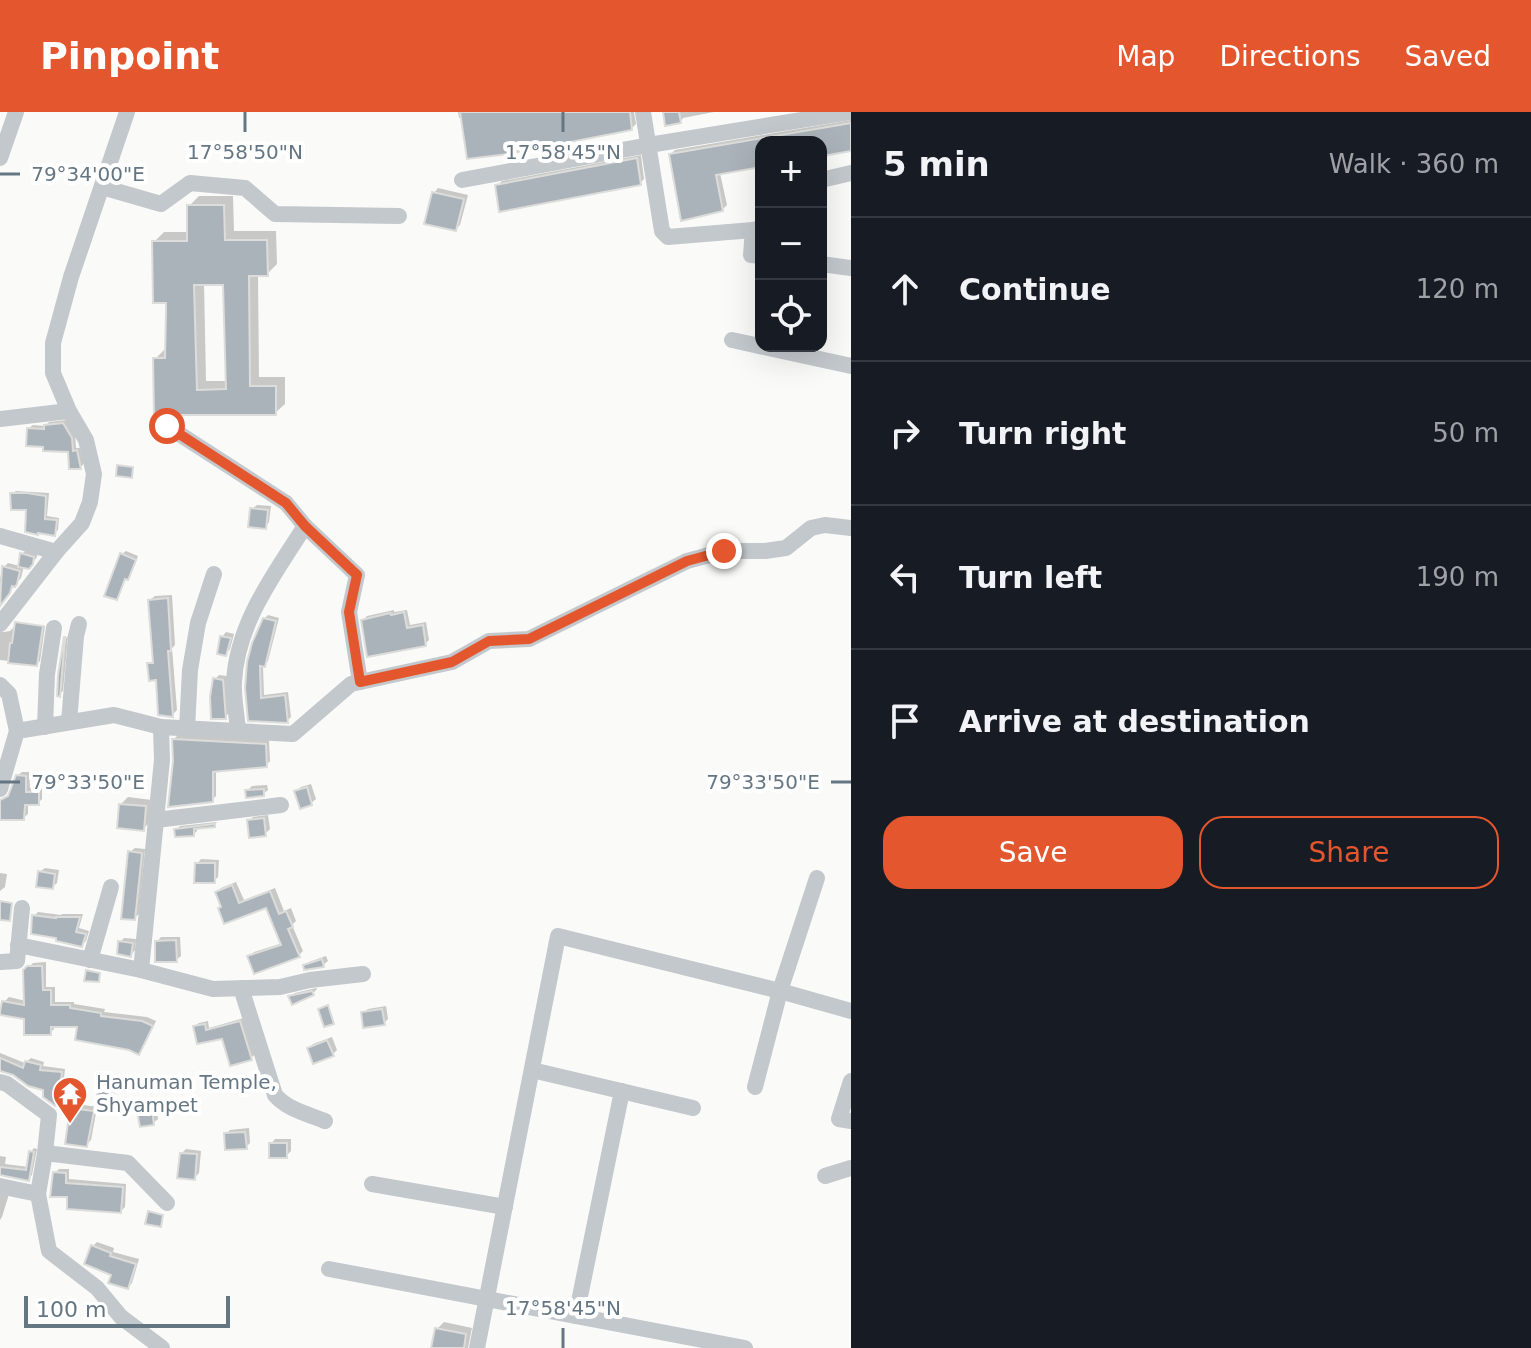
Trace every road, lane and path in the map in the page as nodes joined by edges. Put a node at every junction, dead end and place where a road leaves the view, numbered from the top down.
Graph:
1 (16, 112) edge
2 (127, 112) edge
3 (643, 112) edge
4 (850, 112) edge
5 (649, 145) junction
6 (0, 158) edge
7 (851, 173) edge
8 (827, 179) edge
9 (462, 180) dead end
10 (102, 187) junction
11 (399, 216) dead end
12 (755, 229) edge
13 (755, 238) edge
14 (755, 255) edge
15 (827, 265) edge
16 (851, 268) edge
17 (732, 340) dead end
18 (851, 366) edge
19 (69, 411) junction
20 (0, 419) edge
21 (167, 426) dead end
22 (305, 526) junction
23 (851, 528) edge
24 (0, 536) edge
25 (56, 552) junction
26 (214, 574) dead end
27 (1, 621) edge
28 (79, 624) dead end
29 (54, 628) dead end
30 (360, 682) junction
31 (0, 685) edge
32 (69, 722) junction
33 (45, 727) junction
34 (161, 727) junction
35 (187, 729) junction
36 (17, 731) junction
37 (238, 731) junction
38 (0, 789) edge
39 (281, 805) dead end
40 (156, 820) junction
41 (817, 878) dead end
42 (111, 887) dead end
43 (22, 908) dead end
44 (18, 945) junction
45 (90, 960) junction
46 (0, 962) edge
47 (141, 970) junction
48 (363, 974) dead end
49 (241, 988) junction
50 (780, 991) junction
51 (851, 1011) edge
52 (532, 1070) junction
53 (851, 1081) edge
54 (0, 1082) edge
55 (755, 1087) dead end
56 (622, 1091) junction
57 (693, 1108) dead end
58 (325, 1121) dead end
59 (851, 1121) edge
60 (45, 1153) junction
61 (851, 1168) edge
62 (825, 1176) dead end
63 (372, 1184) dead end
64 (0, 1186) edge
65 (38, 1194) junction
66 (167, 1203) dead end
67 (505, 1207) junction
68 (329, 1269) dead end
69 (487, 1299) junction
70 (576, 1316) junction
71 (162, 1348) edge
72 (477, 1348) edge
73 (745, 1348) edge

1 - 6 street
2 - 10 street
3 - 5 street
4 - 5 street
5 - 9 street
5 - 12 street
7 - 8 street
10 - 11 street
10 - 19 street
13 - 14 street
15 - 16 street
17 - 18 street
19 - 20 street
19 - 25 street
21 - 22 street
22 - 30 street
22 - 37 street
23 - 30 street
24 - 25 street
25 - 27 street
26 - 35 street
28 - 32 street
29 - 33 street
30 - 37 street
31 - 36 street
32 - 33 street
32 - 34 street
33 - 36 street
34 - 35 street
34 - 40 street
35 - 37 street
36 - 38 street
39 - 40 street
40 - 47 street
41 - 50 street
42 - 45 street
43 - 44 street
44 - 45 street
44 - 46 street
45 - 47 street
47 - 49 street
48 - 49 street
49 - 58 street
50 - 51 street
50 - 52 street
50 - 55 street
52 - 56 street
52 - 67 street
53 - 59 street
54 - 60 street
56 - 57 street
56 - 70 street
60 - 65 street
60 - 66 street
61 - 62 street
63 - 67 street
64 - 65 street
65 - 71 street
67 - 69 street
68 - 69 street
69 - 70 street
69 - 72 street
70 - 73 street

